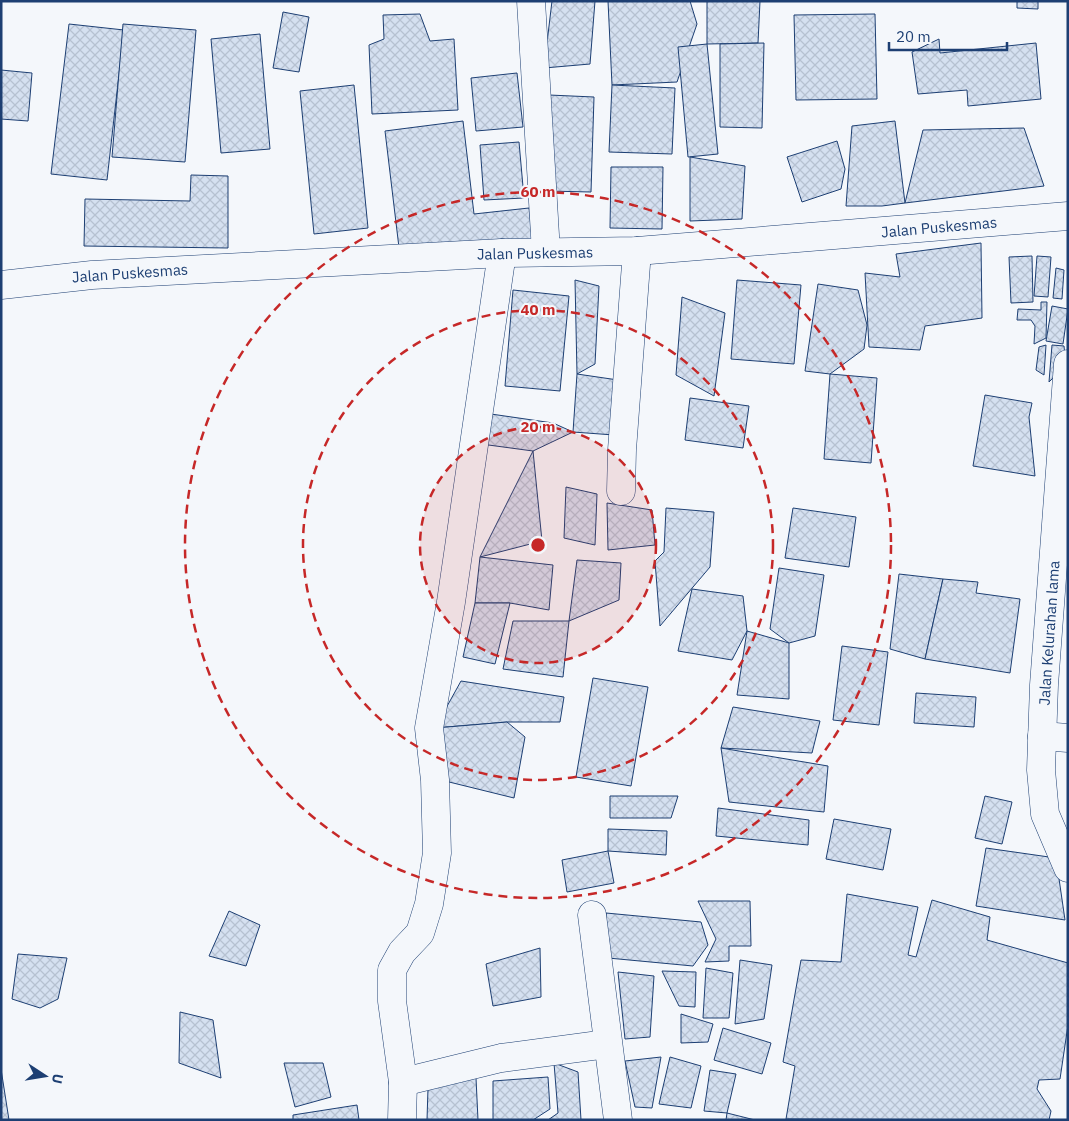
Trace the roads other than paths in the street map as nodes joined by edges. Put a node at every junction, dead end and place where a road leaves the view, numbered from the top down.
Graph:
1 (531, 1) edge
2 (1068, 216) edge
3 (637, 251) junction
4 (546, 252) junction
5 (502, 253) junction
6 (1, 285) edge
7 (1068, 364) edge
8 (622, 491) dead end
9 (1055, 737) edge
10 (1068, 868) edge
11 (592, 915) dead end
12 (607, 1044) junction
13 (403, 1082) junction
14 (402, 1120) edge
15 (618, 1120) edge

1 - 4 street
2 - 3 street, Jalan Puskesmas
3 - 4 street, Jalan Puskesmas
3 - 8 street
4 - 5 street, Jalan Puskesmas
5 - 6 street, Jalan Puskesmas
5 - 13 street
7 - 9 street, Jalan Kelurahan lama
9 - 10 street, Jalan Kelurahan lama
11 - 12 street
12 - 13 street
12 - 15 street
13 - 14 street

